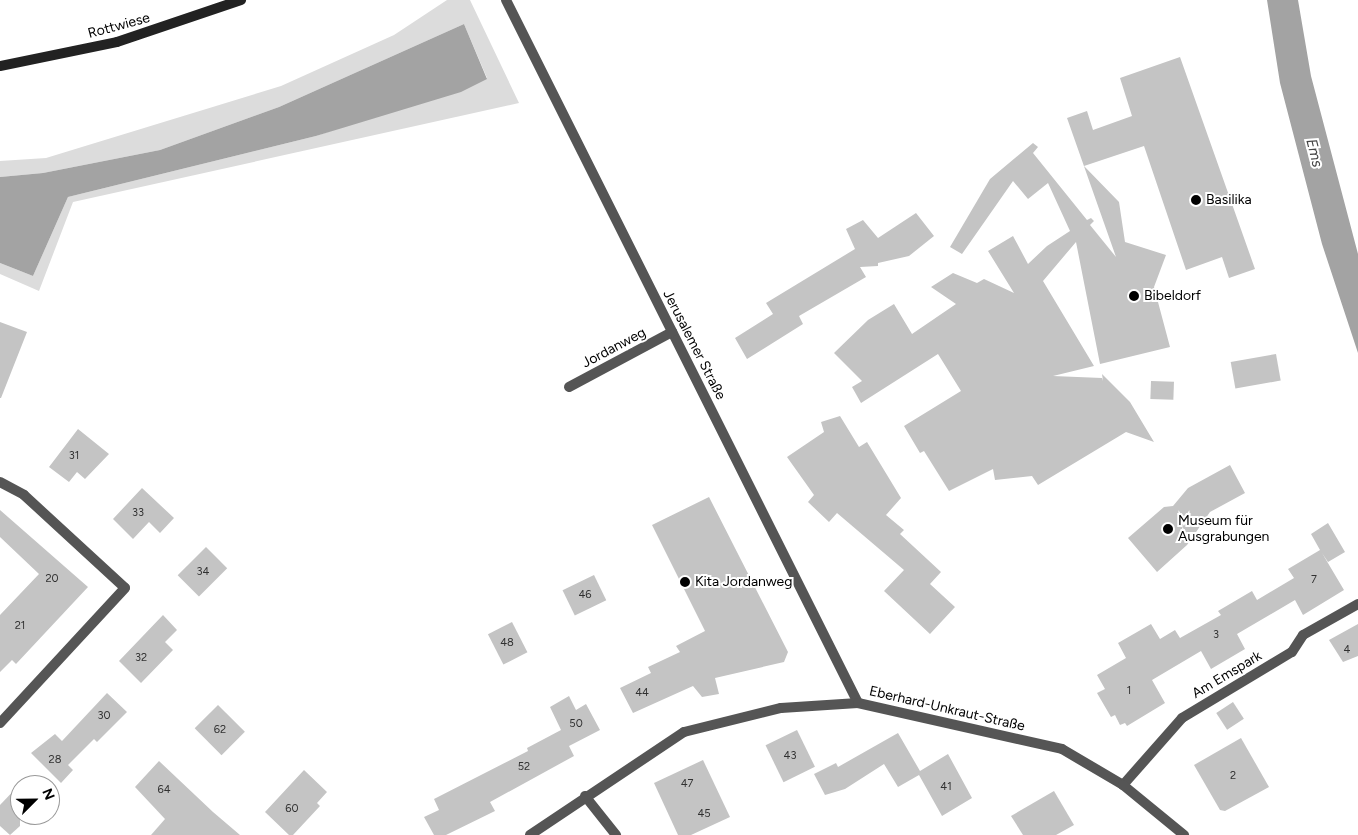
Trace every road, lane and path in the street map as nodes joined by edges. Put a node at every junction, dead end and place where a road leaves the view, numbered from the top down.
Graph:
1 (241, 0) edge
2 (506, 0) edge
3 (0, 66) edge
4 (672, 332) junction
5 (569, 387) dead end
6 (0, 482) edge
7 (1358, 604) edge
8 (858, 703) junction
9 (0, 723) edge
10 (1123, 786) junction
11 (585, 796) junction
12 (530, 835) edge
13 (616, 835) edge
14 (1184, 835) edge

1 - 3 street, Rottwiese
2 - 4 street, Jerusalemer Straße
4 - 5 street, Jordanweg
4 - 8 street, Jerusalemer Straße
6 - 9 street
7 - 10 street, Am Emspark
8 - 10 street, Eberhard-Unkraut-Straße
8 - 11 street, Eberhard-Unkraut-Straße
10 - 14 street, Eberhard-Unkraut-Straße
11 - 12 street, Eberhard-Unkraut-Straße
11 - 13 street

